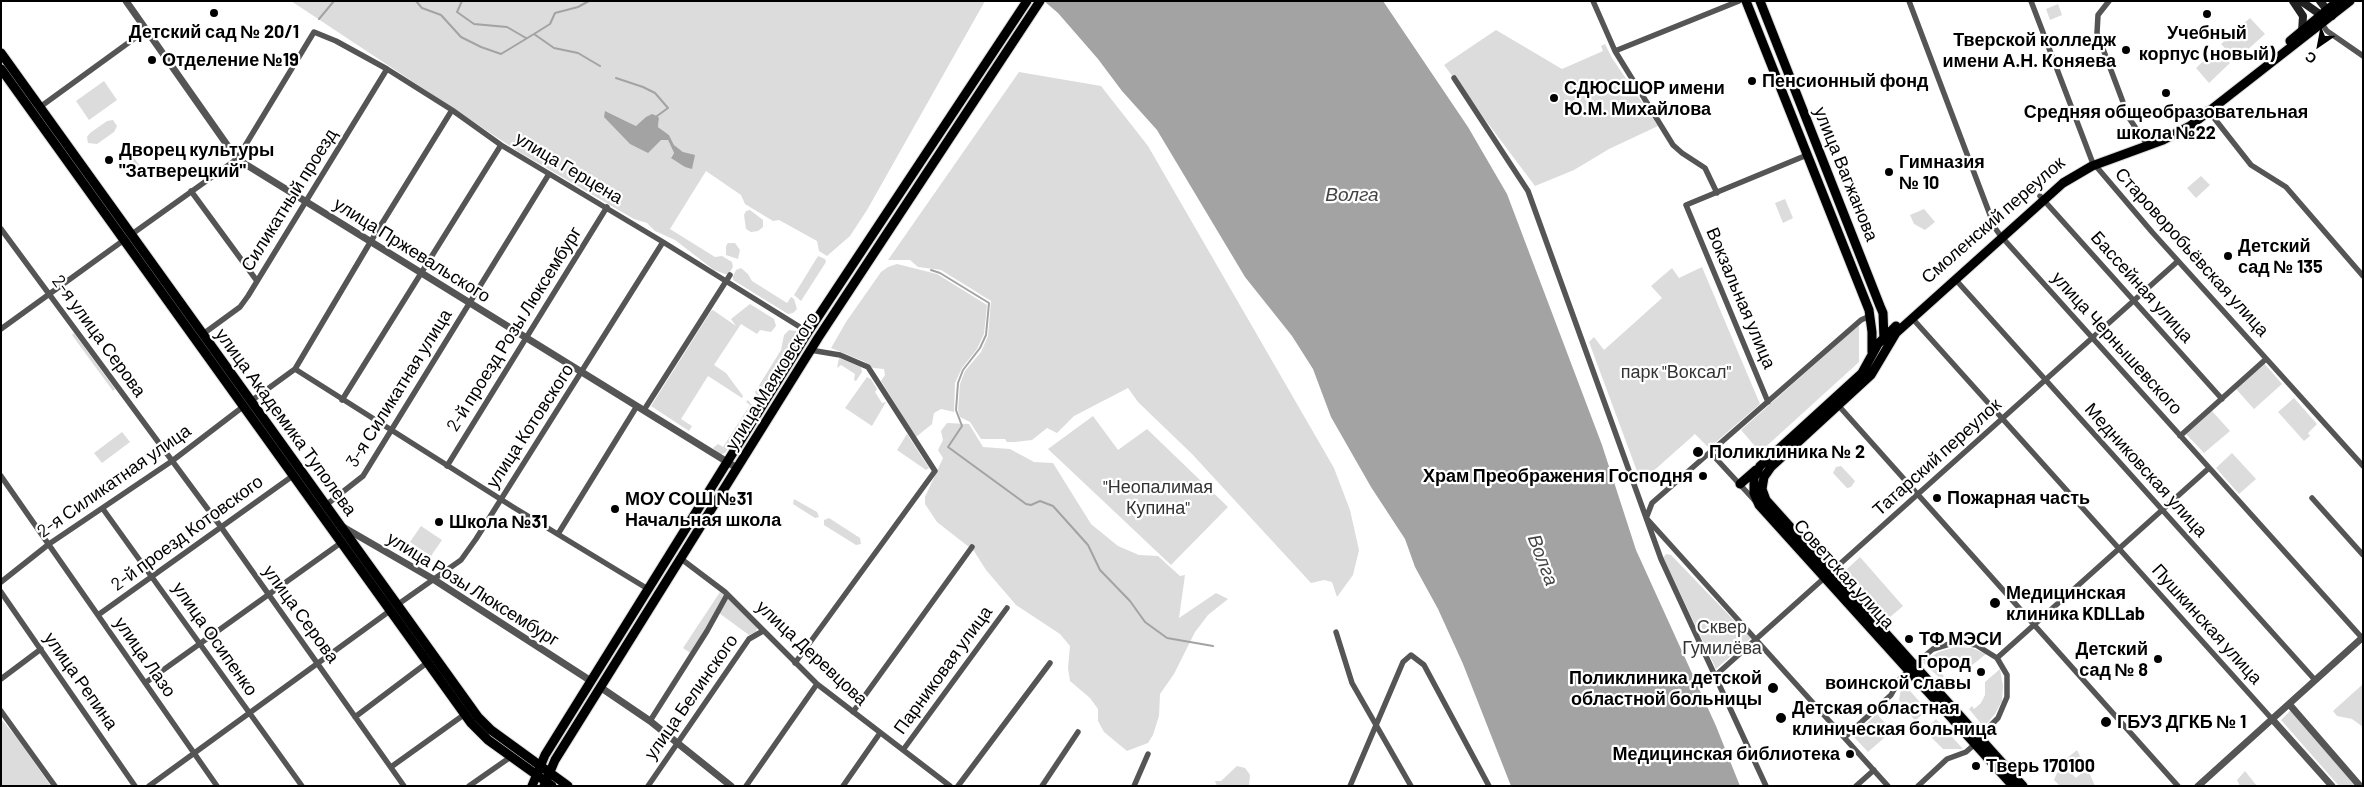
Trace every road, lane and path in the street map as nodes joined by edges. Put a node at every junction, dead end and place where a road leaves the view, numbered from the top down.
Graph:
1 (126, 1) edge
2 (1027, 1) edge
3 (1040, 1) edge
4 (1593, 1) edge
5 (1739, 1) edge
6 (1746, 1) edge
7 (1760, 1) edge
8 (1909, 1) edge
9 (2031, 1) edge
10 (2109, 1) edge
11 (2294, 1) edge
12 (2301, 1) edge
13 (2320, 1) edge
14 (2344, 3) edge
15 (2326, 16) junction
16 (146, 30) junction
17 (2302, 32) junction
18 (1614, 51) junction
19 (1, 53) edge
20 (2363, 56) edge
21 (1, 69) edge
22 (387, 70) junction
23 (1454, 78) dead end
24 (40, 107) junction
25 (452, 110) junction
26 (2208, 110) junction
27 (2147, 143) junction
28 (501, 145) junction
29 (1807, 155) junction
30 (237, 159) junction
31 (2094, 163) junction
32 (549, 174) junction
33 (192, 191) junction
34 (1717, 193) junction
35 (2042, 197) junction
36 (306, 202) junction
37 (607, 207) junction
38 (1, 230) edge
39 (2000, 235) junction
40 (128, 237) junction
41 (370, 242) junction
42 (663, 242) junction
43 (2178, 261) junction
44 (421, 273) junction
45 (730, 275) dead end
46 (2363, 276) edge
47 (1955, 279) junction
48 (257, 281) junction
49 (726, 282) junction
50 (50, 294) junction
51 (2134, 300) junction
52 (470, 303) junction
53 (1870, 313) junction
54 (1883, 313) junction
55 (1907, 321) junction
56 (1888, 328) junction
57 (1, 329) edge
58 (808, 332) junction
59 (203, 334) junction
60 (1884, 337) junction
61 (526, 338) junction
62 (2092, 338) junction
63 (810, 350) junction
64 (1871, 357) junction
65 (2266, 359) junction
66 (1880, 362) junction
67 (295, 370) junction
68 (582, 372) junction
69 (2045, 380) junction
70 (2222, 399) junction
71 (342, 400) junction
72 (1768, 402) junction
73 (247, 403) junction
74 (1839, 406) junction
75 (641, 408) junction
76 (2002, 419) junction
77 (392, 431) junction
78 (2180, 436) junction
79 (1710, 452) junction
80 (172, 461) junction
81 (727, 462) junction
82 (1762, 464) junction
83 (448, 466) junction
84 (2363, 466) edge
85 (736, 468) junction
86 (2209, 468) junction
87 (294, 475) junction
88 (1, 476) edge
89 (1740, 484) junction
90 (1918, 494) junction
91 (2312, 498) dead end
92 (501, 499) junction
93 (1763, 502) junction
94 (326, 505) junction
95 (102, 510) junction
96 (2162, 511) junction
97 (1647, 518) junction
98 (335, 526) junction
99 (222, 527) junction
100 (558, 534) junction
101 (342, 542) junction
102 (49, 544) junction
103 (972, 547) dead end
104 (2119, 549) junction
105 (2363, 555) edge
106 (680, 558) junction
107 (1828, 575) junction
108 (152, 576) junction
109 (433, 579) junction
110 (1, 582) edge
111 (648, 589) junction
112 (1, 592) edge
113 (268, 595) junction
114 (728, 595) junction
115 (394, 608) junction
116 (1007, 608) dead end
117 (98, 615) junction
118 (2034, 624) junction
119 (763, 631) junction
120 (1336, 632) dead end
121 (2362, 638) edge
122 (1756, 639) junction
123 (200, 644) junction
124 (41, 649) junction
125 (1997, 658) junction
126 (428, 662) junction
127 (795, 663) junction
128 (1050, 663) dead end
129 (318, 664) junction
130 (1912, 667) junction
131 (1716, 675) junction
132 (1, 679) edge
133 (2315, 680) junction
134 (591, 681) junction
135 (145, 683) junction
136 (817, 684) junction
137 (600, 687) junction
138 (2288, 704) junction
139 (1, 711) edge
140 (853, 712) junction
141 (250, 713) junction
142 (465, 714) junction
143 (356, 717) junction
144 (2272, 719) junction
145 (650, 721) junction
146 (1377, 724) junction
147 (1078, 732) dead end
148 (880, 733) junction
149 (1845, 737) junction
150 (1979, 737) junction
151 (678, 743) junction
152 (903, 750) junction
153 (195, 752) junction
154 (1148, 754) dead end
155 (512, 756) junction
156 (391, 767) junction
157 (538, 770) junction
158 (1874, 770) junction
159 (548, 781) edge
160 (55, 786) edge
161 (136, 786) edge
162 (149, 786) edge
163 (218, 786) edge
164 (302, 786) edge
165 (404, 786) edge
166 (469, 786) edge
167 (532, 786) edge
168 (568, 786) edge
169 (648, 786) edge
170 (731, 786) edge
171 (746, 786) edge
172 (843, 786) edge
173 (950, 786) edge
174 (958, 786) edge
175 (1042, 786) edge
176 (1134, 786) edge
177 (1350, 786) edge
178 (1411, 786) edge
179 (1488, 786) edge
180 (1766, 786) edge
181 (1856, 786) edge
182 (1888, 786) edge
183 (1918, 786) edge
184 (2013, 786) edge
185 (2023, 786) edge
186 (2178, 786) edge
187 (2198, 786) edge
188 (2332, 786) edge
189 (2360, 786) edge

1 - 16 street, улица Пржевальского
2 - 58 main road, улица Маяковского
3 - 63 main road, улица Маяковского
4 - 18 street
5 - 18 street
6 - 29 main road, улица Вагжанова
7 - 54 main road, улица Вагжанова
8 - 39 street
9 - 31 street, Староворобьёвская улица
10 - 27 street
11 - 17 main road
12 - 15 main road
13 - 15 main road
14 - 15 main road, Смоленский переулок
15 - 17 main road, Смоленский переулок
15 - 20 street
15 - 26 main road, Смоленский переулок
16 - 24 street
16 - 30 street, улица Пржевальского
17 - 26 main road, Смоленский переулок
18 - 34 street
19 - 24 main road, улица Академика Туполева
21 - 40 main road, улица Академика Туполева
22 - 25 street, улица Герцена
22 - 30 street, улица Герцена
22 - 36 street, Силикатный проезд
23 - 97 street
24 - 40 main road, улица Академика Туполева
25 - 28 street, улица Герцена
25 - 41 street, 2-я Силикатная улица
26 - 27 main road, Смоленский переулок
26 - 46 street
27 - 31 main road, Смоленский переулок
28 - 32 street, улица Герцена
28 - 44 street
29 - 34 street
29 - 53 main road, улица Вагжанова
30 - 33 street
30 - 36 street, улица Пржевальского
31 - 35 main road, Смоленский переулок
31 - 43 street, Староворобьёвская улица
32 - 37 street, улица Герцена
32 - 52 street, 3-я Силикатная улица
33 - 40 street
33 - 48 street
34 - 72 street, Вокзальная улица
35 - 39 main road, Смоленский переулок
35 - 51 street, Бассейная улица
36 - 41 street, улица Пржевальского
36 - 48 street, Силикатный проезд
37 - 42 street, улица Герцена
37 - 61 street, 2-й проезд Розы Люксембург
38 - 50 street, 2-я улица Серова
39 - 47 main road, Смоленский переулок
39 - 55 main road, Смоленский переулок
39 - 62 street, улица Чернышевского
40 - 50 street
40 - 59 main road, улица Академика Туполева
40 - 73 main road, улица Академика Туполева
41 - 44 street, улица Пржевальского
41 - 67 street, 2-я Силикатная улица
42 - 49 street, улица Герцена
42 - 68 street, улица Котовского
43 - 51 street, Татарский переулок
43 - 65 street, Староворобьёвская улица
44 - 52 street, улица Пржевальского
44 - 71 street
45 - 49 street
47 - 55 main road, Смоленский переулок
47 - 69 street, Медниковская улица
48 - 59 street, Силикатный проезд
49 - 58 street, улица Герцена
49 - 75 street
50 - 57 street
50 - 80 street, 2-я улица Серова
51 - 62 street, Татарский переулок
51 - 70 street, Бассейная улица
52 - 61 street, улица Пржевальского
52 - 77 street, 3-я Силикатная улица
53 - 56 main road
53 - 64 main road, улица Вагжанова
53 - 72 street
54 - 55 main road
54 - 56 main road, улица Вагжанова
55 - 56 main road, Смоленский переулок
55 - 66 main road, Смоленский переулок
55 - 76 street, Пушкинская улица
56 - 60 main road, улица Вагжанова
58 - 81 main road, улица Маяковского
59 - 73 main road, улица Академика Туполева
60 - 64 main road
60 - 66 main road, улица Вагжанова
61 - 68 street, улица Пржевальского
61 - 83 street, 2-й проезд Розы Люксембург
62 - 69 street, Татарский переулок
62 - 78 street, улица Чернышевского
63 - 85 main road, улица Маяковского
63 - 127 street
64 - 82 main road
65 - 70 street
65 - 84 street, Староворобьёвская улица
66 - 74 main road, Смоленский переулок
67 - 71 street
67 - 73 street, 2-я Силикатная улица
68 - 75 street, улица Пржевальского
68 - 92 street, улица Котовского
69 - 76 street, Татарский переулок
69 - 96 street, Медниковская улица
70 - 78 street
71 - 77 street
72 - 79 street
73 - 80 street, 2-я Силикатная улица
73 - 87 main road, улица Академика Туполева
73 - 94 main road, улица Академика Туполева
74 - 90 street
74 - 93 main road, Смоленский переулок
75 - 81 street, улица Пржевальского
75 - 100 street
76 - 90 street, Татарский переулок
76 - 104 street, Пушкинская улица
77 - 83 street
77 - 94 street, 3-я Силикатная улица
78 - 86 street, улица Чернышевского
79 - 89 street, Советская улица
79 - 97 street
80 - 95 street, 2-я Силикатная улица
80 - 99 street, улица Серова
81 - 85 street, улица Пржевальского
81 - 111 main road, улица Маяковского
82 - 89 main road
82 - 93 main road
83 - 92 street
85 - 106 main road, улица Маяковского
86 - 96 street
86 - 121 street, улица Чернышевского
87 - 98 main road, улица Академика Туполева
87 - 99 street, 2-й проезд Котовского
88 - 102 street, улица Лазо
89 - 93 street, Советская улица
90 - 107 street, Татарский переулок
90 - 118 street
91 - 105 street
92 - 100 street
92 - 109 street, улица Котовского
93 - 107 main road, Советская улица
94 - 98 main road, улица Академика Туполева
95 - 102 street, 2-я Силикатная улица
95 - 108 street, улица Осипенко
96 - 104 street
96 - 133 street, Медниковская улица
97 - 122 street
97 - 131 street
98 - 101 main road, улица Академика Туполева
98 - 109 street, улица Розы Люксембург
98 - 115 main road, улица Академика Туполева
99 - 108 street, 2-й проезд Котовского
99 - 113 street, улица Серова
100 - 111 street
101 - 113 street
101 - 115 main road, улица Академика Туполева
102 - 110 street, 2-я Силикатная улица
102 - 117 street, улица Лазо
103 - 140 street
104 - 118 street
104 - 144 street, Пушкинская улица
106 - 114 street, улица Деревцова
106 - 137 main road, улица Маяковского
107 - 122 street, Татарский переулок
107 - 130 main road, Советская улица
108 - 117 street, 2-й проезд Котовского
108 - 123 street, улица Осипенко
109 - 115 street, улица Котовского
109 - 134 street, улица Розы Люксембург
111 - 134 main road, улица Маяковского
112 - 124 street, улица Репина
113 - 123 street
113 - 129 street, улица Серова
114 - 119 street, улица Деревцова
114 - 145 street
115 - 126 main road, улица Академика Туполева
115 - 129 street, улица Котовского
115 - 157 main road, улица Академика Туполева
116 - 152 street, Парниковая улица
117 - 135 street, улица Лазо
118 - 125 street
118 - 186 street
119 - 127 street, улица Деревцова
119 - 151 street, улица Белинского
120 - 146 street
121 - 133 street
122 - 131 street, Татарский переулок
122 - 149 street
123 - 135 street
123 - 141 street, улица Осипенко
124 - 132 street
124 - 161 street, улица Репина
125 - 130 street
125 - 150 street
126 - 142 main road, улица Академика Туполева
126 - 143 street
127 - 136 street, улица Деревцова
128 - 174 street
129 - 141 street, улица Котовского
129 - 143 street, улица Серова
130 - 149 street
130 - 150 main road, Советская улица
130 - 150 main road, Советская улица
131 - 180 street
133 - 138 street
134 - 157 main road, улица Маяковского
135 - 153 street, улица Лазо
136 - 140 street, улица Деревцова
136 - 171 street
137 - 145 street
137 - 159 main road, улица Маяковского
138 - 144 street
138 - 189 street
139 - 160 street
140 - 148 street, улица Деревцова
141 - 153 street, улица Котовского
141 - 164 street, улица Осипенко
142 - 155 main road, улица Академика Туполева
142 - 156 street
143 - 156 street, улица Серова
144 - 187 street
144 - 188 street
145 - 151 street
146 - 177 street
146 - 178 street
146 - 179 street
147 - 175 street
148 - 152 street, улица Деревцова
148 - 172 street
149 - 158 street
150 - 183 street
150 - 184 main road, Советская улица
150 - 185 main road, Советская улица
151 - 169 street, улица Белинского
151 - 170 street
152 - 173 street, улица Деревцова
153 - 162 street, улица Котовского
153 - 163 street, улица Лазо
154 - 176 street
155 - 157 main road, улица Академика Туполева
155 - 166 street
156 - 165 street, улица Серова
157 - 159 main road, улица Академика Туполева
157 - 167 main road, улица Маяковского
158 - 181 street
158 - 182 street
159 - 168 main road, улица Академика Туполева

